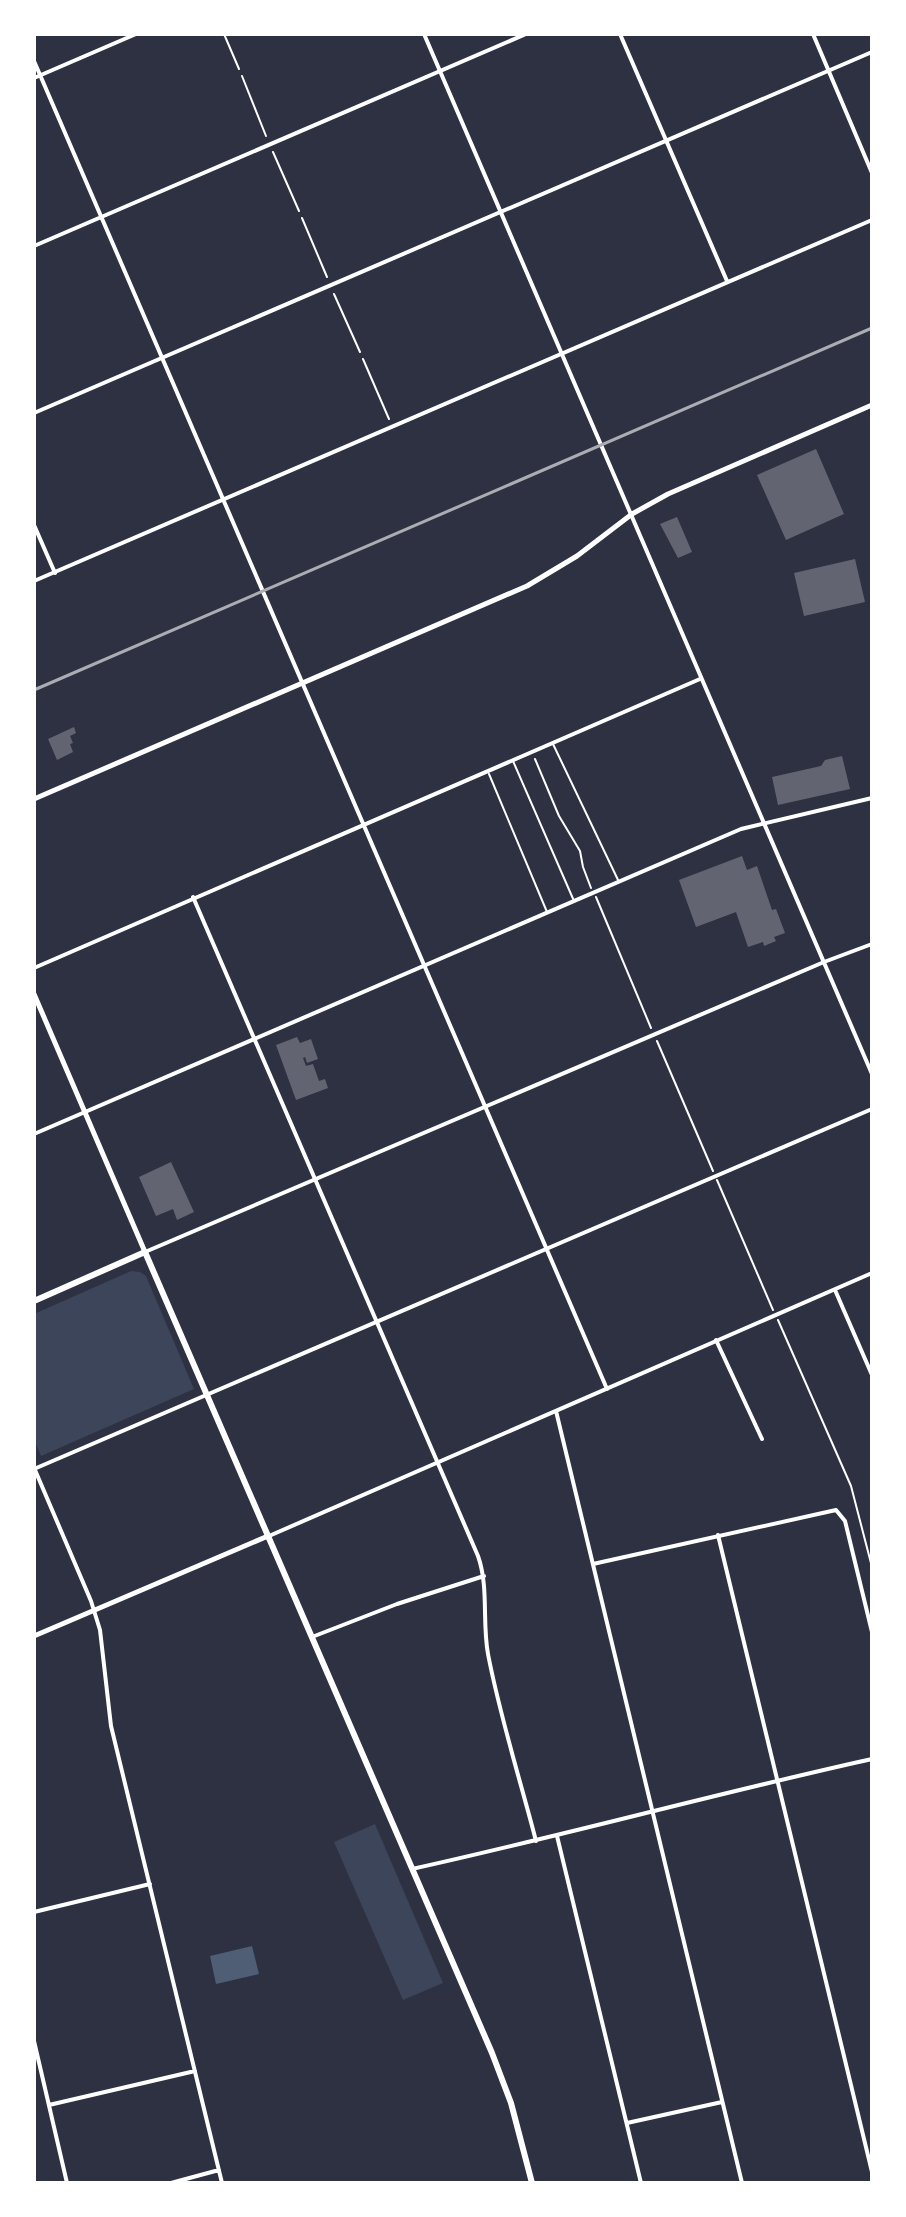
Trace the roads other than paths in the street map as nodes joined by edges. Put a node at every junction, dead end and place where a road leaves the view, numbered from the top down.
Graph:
1 (136, 34) edge
2 (424, 34) edge
3 (526, 34) edge
4 (620, 34) edge
5 (813, 34) edge
6 (872, 52) edge
7 (34, 61) edge
8 (828, 70) junction
9 (440, 71) junction
10 (40, 75) junction
11 (34, 78) edge
12 (666, 141) junction
13 (872, 173) edge
14 (501, 212) junction
15 (102, 217) junction
16 (872, 220) edge
17 (34, 246) edge
18 (727, 282) junction
19 (561, 353) junction
20 (162, 358) junction
21 (872, 405) edge
22 (34, 413) edge
23 (223, 500) junction
24 (632, 514) junction
25 (34, 525) edge
26 (55, 573) junction
27 (34, 581) edge
28 (700, 679) junction
29 (302, 684) junction
30 (552, 743) junction
31 (513, 759) junction
32 (488, 771) junction
33 (872, 798) edge
34 (34, 799) edge
35 (762, 823) junction
36 (362, 825) junction
37 (619, 882) junction
38 (193, 897) junction
39 (574, 901) junction
40 (547, 913) junction
41 (872, 944) edge
42 (824, 962) junction
43 (423, 965) junction
44 (34, 968) edge
45 (34, 994) edge
46 (255, 1038) junction
47 (872, 1074) edge
48 (485, 1106) junction
49 (872, 1109) edge
50 (86, 1112) junction
51 (34, 1134) edge
52 (315, 1180) junction
53 (545, 1249) junction
54 (145, 1252) junction
55 (872, 1273) edge
56 (835, 1290) junction
57 (34, 1301) edge
58 (376, 1321) junction
59 (716, 1340) junction
60 (872, 1375) edge
61 (607, 1389) junction
62 (207, 1395) junction
63 (556, 1411) junction
64 (762, 1439) dead end
65 (438, 1462) junction
66 (34, 1468) edge
67 (718, 1535) junction
68 (268, 1536) junction
69 (593, 1564) junction
70 (484, 1576) junction
71 (94, 1610) junction
72 (872, 1632) edge
73 (34, 1636) edge
74 (312, 1637) junction
75 (872, 1759) edge
76 (776, 1780) junction
77 (652, 1812) junction
78 (557, 1836) junction
79 (536, 1841) junction
80 (412, 1869) junction
81 (150, 1884) junction
82 (34, 1912) edge
83 (34, 2041) edge
84 (196, 2071) junction
85 (722, 2102) junction
86 (49, 2105) junction
87 (627, 2123) junction
88 (219, 2170) junction
89 (872, 2172) edge
90 (67, 2183) edge
91 (171, 2183) edge
92 (222, 2183) edge
93 (532, 2183) edge
94 (641, 2183) edge
95 (742, 2183) edge

1 - 10 street
2 - 9 street
3 - 9 street
4 - 12 street
5 - 8 street
6 - 8 street
7 - 10 street
8 - 12 street
8 - 13 street
9 - 14 street
9 - 15 street
10 - 11 street
10 - 15 street
12 - 14 street
12 - 18 street
14 - 19 street
14 - 20 street
15 - 17 street
15 - 20 street
16 - 18 street
18 - 19 street
19 - 23 street
19 - 24 street
20 - 22 street
20 - 23 street
21 - 24 main road
23 - 26 street
23 - 29 street
24 - 28 street
24 - 29 main road
25 - 26 street
26 - 27 street
28 - 30 street
28 - 35 street
29 - 34 main road
29 - 36 street
30 - 31 street
30 - 37 lane
31 - 32 street
31 - 39 lane
32 - 36 street
32 - 40 lane
33 - 35 street
35 - 37 street
35 - 42 street
36 - 38 street
36 - 43 street
37 - 39 street
38 - 44 street
38 - 46 street
39 - 40 street
40 - 43 street
41 - 42 street
42 - 47 street
42 - 48 street
43 - 46 street
43 - 48 street
45 - 50 main road
46 - 50 street
46 - 52 street
48 - 52 street
48 - 53 street
49 - 53 street
50 - 51 street
50 - 54 main road
52 - 54 street
52 - 58 street
53 - 58 street
53 - 61 street
54 - 57 main road
54 - 62 main road
55 - 56 street
56 - 59 street
56 - 60 street
58 - 62 street
58 - 65 street
59 - 61 street
59 - 64 street
61 - 63 street
62 - 66 street
62 - 68 main road
63 - 65 street
63 - 69 street
65 - 68 street
65 - 70 street
66 - 71 street
67 - 69 street
67 - 72 street
67 - 76 street
68 - 71 main road
68 - 74 main road
69 - 77 street
70 - 74 street
70 - 79 street
71 - 73 main road
71 - 81 street
74 - 80 main road
75 - 76 street
76 - 77 street
76 - 89 street
77 - 78 street
77 - 85 street
78 - 79 street
78 - 87 street
79 - 80 street
80 - 93 main road
81 - 82 street
81 - 84 street
83 - 86 street
84 - 86 street
84 - 88 street
85 - 87 street
85 - 95 street
86 - 90 street
87 - 94 street
88 - 91 street
88 - 92 street

